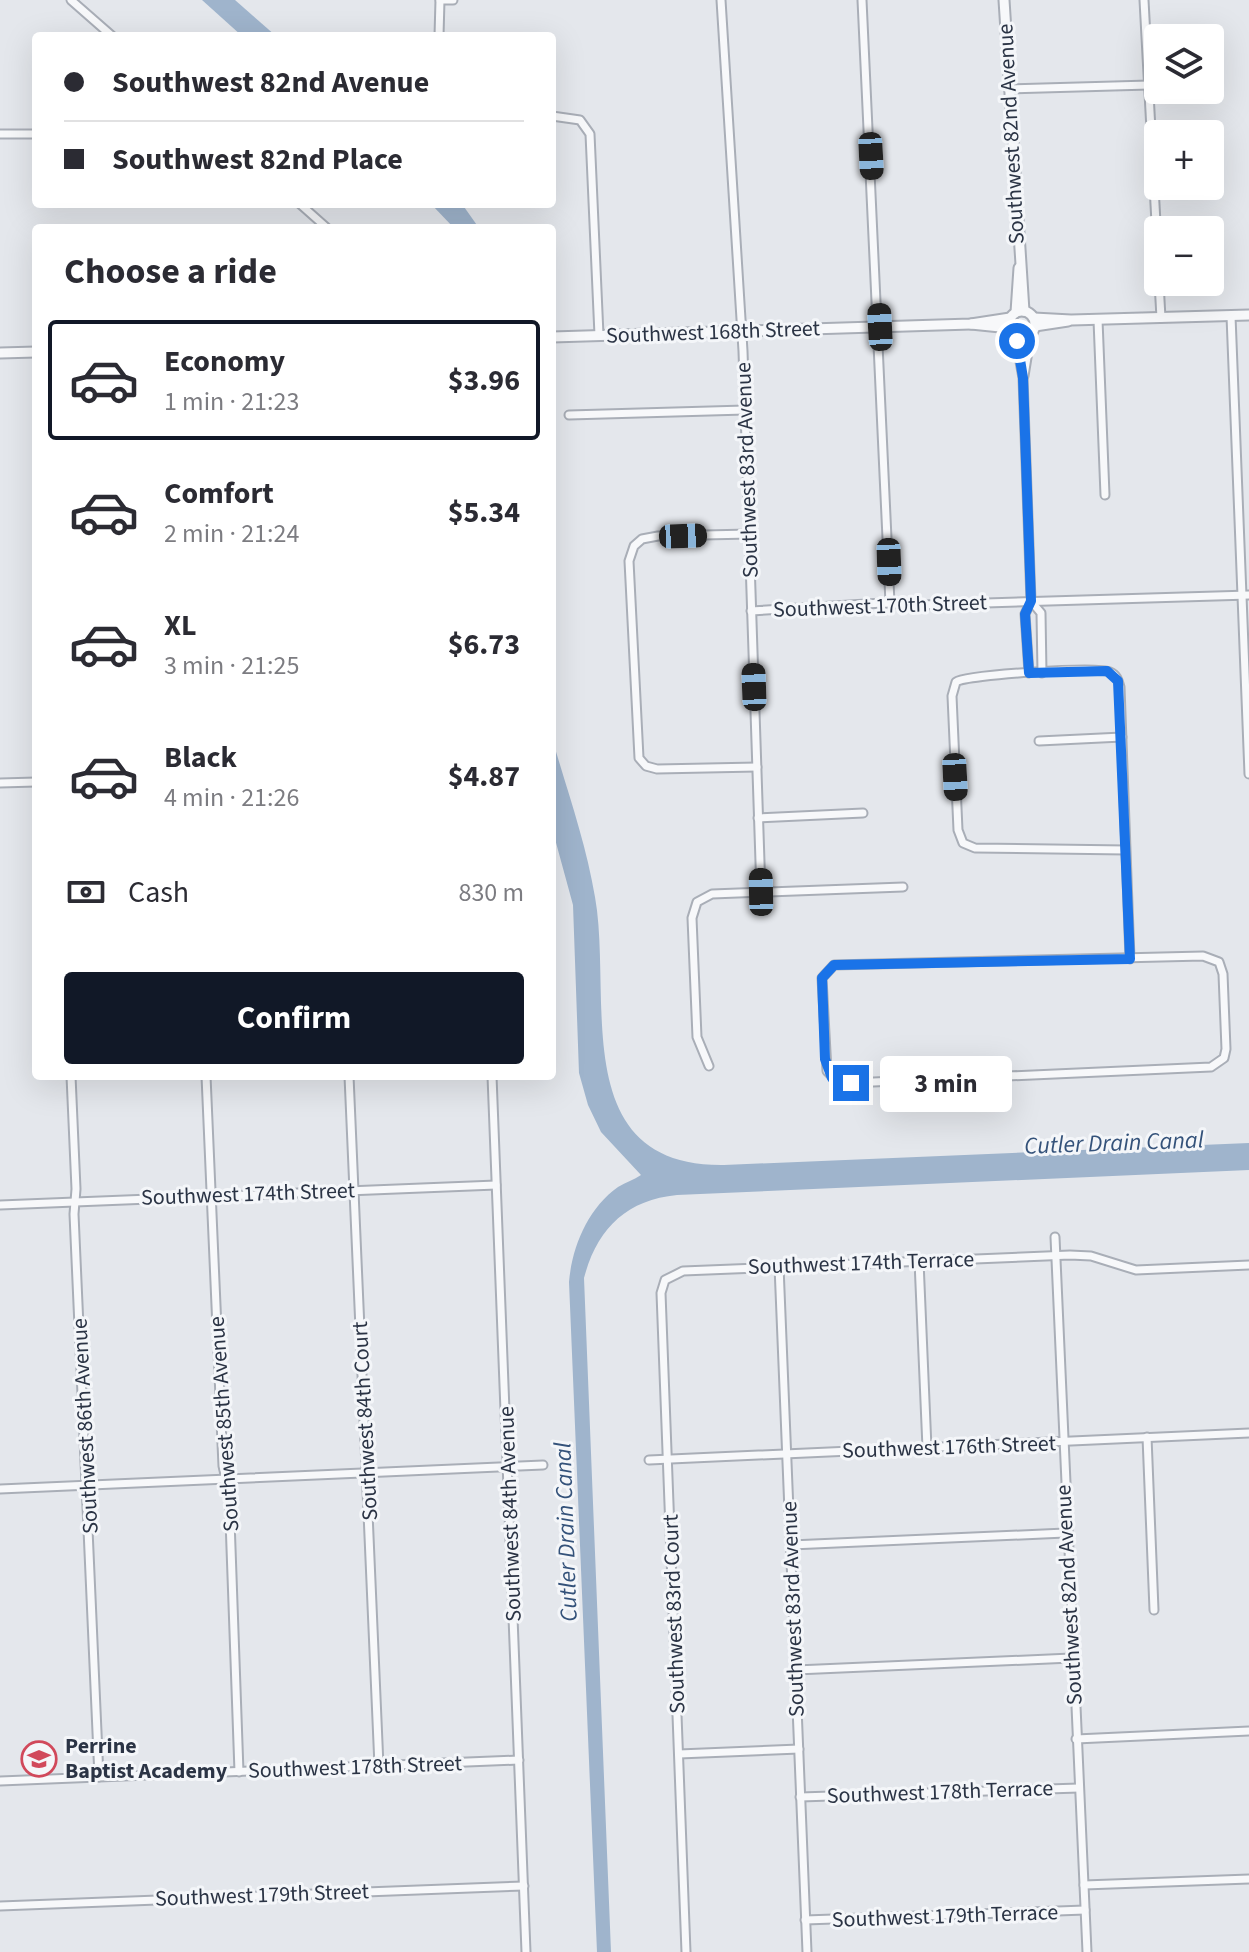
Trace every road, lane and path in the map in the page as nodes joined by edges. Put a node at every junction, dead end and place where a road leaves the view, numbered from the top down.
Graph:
1 (71, 0) edge
2 (440, 0) edge
3 (453, 0) edge
4 (721, 0) edge
5 (862, 0) edge
6 (1004, 0) edge
7 (1144, 0) edge
8 (1145, 24) edge
9 (107, 32) edge
10 (439, 32) edge
11 (1144, 85) edge
12 (1009, 89) junction
13 (1150, 104) edge
14 (556, 116) edge
15 (0, 134) edge
16 (32, 134) edge
17 (304, 208) edge
18 (1156, 216) edge
19 (322, 224) edge
20 (1160, 296) edge
21 (1249, 315) edge
22 (1231, 316) junction
23 (1161, 318) junction
24 (1098, 320) junction
25 (1015, 321) junction
26 (1034, 326) junction
27 (880, 327) junction
28 (741, 331) junction
29 (599, 335) junction
30 (556, 337) edge
31 (32, 352) edge
32 (0, 353) edge
33 (1023, 378) junction
34 (745, 410) junction
35 (569, 415) dead end
36 (1105, 495) dead end
37 (750, 534) junction
38 (1245, 595) edge
39 (1031, 601) junction
40 (890, 603) junction
41 (751, 611) junction
42 (1029, 673) junction
43 (1042, 673) junction
44 (1122, 737) junction
45 (1039, 741) dead end
46 (757, 767) junction
47 (1249, 774) edge
48 (32, 782) edge
49 (0, 783) edge
50 (863, 813) dead end
51 (758, 818) junction
52 (1126, 850) junction
53 (903, 887) dead end
54 (761, 892) junction
55 (1130, 959) junction
56 (709, 1066) dead end
57 (71, 1080) edge
58 (206, 1080) edge
59 (349, 1080) edge
60 (492, 1080) edge
61 (496, 1185) junction
62 (354, 1190) junction
63 (211, 1196) junction
64 (74, 1202) junction
65 (0, 1205) edge
66 (1055, 1237) dead end
67 (1055, 1255) junction
68 (919, 1261) junction
69 (1249, 1265) edge
70 (779, 1266) junction
71 (667, 1277) joint
72 (1249, 1433) edge
73 (1147, 1437) junction
74 (1062, 1442) junction
75 (927, 1448) junction
76 (787, 1454) junction
77 (668, 1459) junction
78 (649, 1460) dead end
79 (543, 1465) dead end
80 (508, 1466) junction
81 (367, 1472) junction
82 (226, 1479) junction
83 (88, 1485) junction
84 (0, 1489) edge
85 (1065, 1533) junction
86 (791, 1545) junction
87 (1154, 1610) dead end
88 (1071, 1658) junction
89 (796, 1670) junction
90 (1249, 1731) edge
91 (1076, 1739) junction
92 (799, 1749) junction
93 (679, 1754) junction
94 (519, 1760) junction
95 (379, 1766) junction
96 (239, 1772) junction
97 (99, 1777) junction
98 (0, 1781) edge
99 (1079, 1788) junction
100 (800, 1797) junction
101 (1249, 1879) edge
102 (1084, 1885) junction
103 (524, 1886) junction
104 (0, 1906) edge
105 (1085, 1910) junction
106 (805, 1920) junction
107 (526, 1952) edge
108 (686, 1952) edge
109 (807, 1952) edge
110 (1087, 1952) edge

1 - 9 street
2 - 3 street
2 - 10 street
4 - 28 street, Southwest 83rd Avenue
5 - 27 street
6 - 12 street, Southwest 82nd Avenue
7 - 8 street
11 - 12 street
12 - 25 street, Southwest 82nd Avenue
13 - 18 street
14 - 29 street
15 - 16 street
17 - 19 street
20 - 23 street
21 - 22 street
22 - 23 street
22 - 38 street
23 - 24 street
24 - 26 street
24 - 36 street
25 - 26 street
25 - 26 street, Southwest 168th Street
25 - 27 street, Southwest 168th Street
25 - 33 street, Southwest 82nd Avenue
26 - 33 street, Southwest 82nd Avenue
27 - 28 street, Southwest 168th Street
27 - 40 street
28 - 29 street, Southwest 168th Street
28 - 34 street, Southwest 83rd Avenue
29 - 30 street, Southwest 168th Street
31 - 32 street
33 - 39 street, Southwest 82nd Avenue
34 - 35 street
34 - 37 street, Southwest 83rd Avenue
37 - 41 street, Southwest 83rd Avenue
37 - 46 street
38 - 39 street, Southwest 170th Street
38 - 47 street
39 - 40 street, Southwest 170th Street
39 - 42 street, Southwest 82nd Avenue
39 - 43 street, Southwest 82nd Avenue
40 - 41 street, Southwest 170th Street
41 - 46 street, Southwest 83rd Avenue
42 - 43 street
42 - 52 street
43 - 44 street
44 - 45 street
44 - 52 street
46 - 51 street, Southwest 83rd Avenue
48 - 49 street
50 - 51 street
51 - 54 street, Southwest 83rd Avenue
52 - 55 street
53 - 54 street
54 - 56 street
55 - 55 street
57 - 64 street, Southwest 86th Avenue
58 - 63 street, Southwest 85th Avenue
59 - 62 street, Southwest 84th Court
60 - 61 street, Southwest 84th Avenue
61 - 62 street, Southwest 174th Street
61 - 80 street, Southwest 84th Avenue
62 - 63 street, Southwest 174th Street
62 - 81 street, Southwest 84th Court
63 - 64 street, Southwest 174th Street
63 - 82 street, Southwest 85th Avenue
64 - 65 street, Southwest 174th Street
64 - 83 street, Southwest 86th Avenue
66 - 67 street, Southwest 82nd Avenue
67 - 68 street, Southwest 174th Terrace
67 - 69 street, Southwest 174th Terrace
67 - 74 street, Southwest 82nd Avenue
68 - 70 street, Southwest 174th Terrace
68 - 75 street
70 - 71 street, Southwest 174th Terrace
70 - 76 street, Southwest 83rd Avenue
71 - 77 street, Southwest 83rd Court
72 - 73 street, Southwest 176th Street
73 - 74 street, Southwest 176th Street
73 - 87 street
74 - 75 street, Southwest 176th Street
74 - 85 street, Southwest 82nd Avenue
75 - 76 street, Southwest 176th Street
76 - 77 street, Southwest 176th Street
76 - 86 street, Southwest 83rd Avenue
77 - 78 street, Southwest 176th Street
77 - 93 street, Southwest 83rd Court
79 - 80 street
80 - 81 street
80 - 94 street, Southwest 84th Avenue
81 - 82 street
81 - 95 street, Southwest 84th Court
82 - 83 street
82 - 96 street, Southwest 85th Avenue
83 - 84 street
83 - 97 street, Southwest 86th Avenue
85 - 86 street
85 - 88 street, Southwest 82nd Avenue
86 - 89 street, Southwest 83rd Avenue
88 - 89 street
88 - 91 street, Southwest 82nd Avenue
89 - 92 street, Southwest 83rd Avenue
90 - 91 street
91 - 99 street, Southwest 82nd Avenue
92 - 93 street
92 - 100 street, Southwest 83rd Avenue
93 - 108 street, Southwest 83rd Court
94 - 95 street, Southwest 178th Street
94 - 103 street, Southwest 84th Avenue
95 - 96 street, Southwest 178th Street
96 - 97 street, Southwest 178th Street
97 - 98 street, Southwest 178th Street
99 - 100 street, Southwest 178th Terrace
99 - 102 street, Southwest 82nd Avenue
100 - 106 street, Southwest 83rd Avenue
101 - 102 street
102 - 105 street, Southwest 82nd Avenue
103 - 104 street, Southwest 179th Street
103 - 107 street, Southwest 84th Avenue
105 - 106 street, Southwest 179th Terrace
105 - 110 street, Southwest 82nd Avenue
106 - 109 street, Southwest 83rd Avenue

